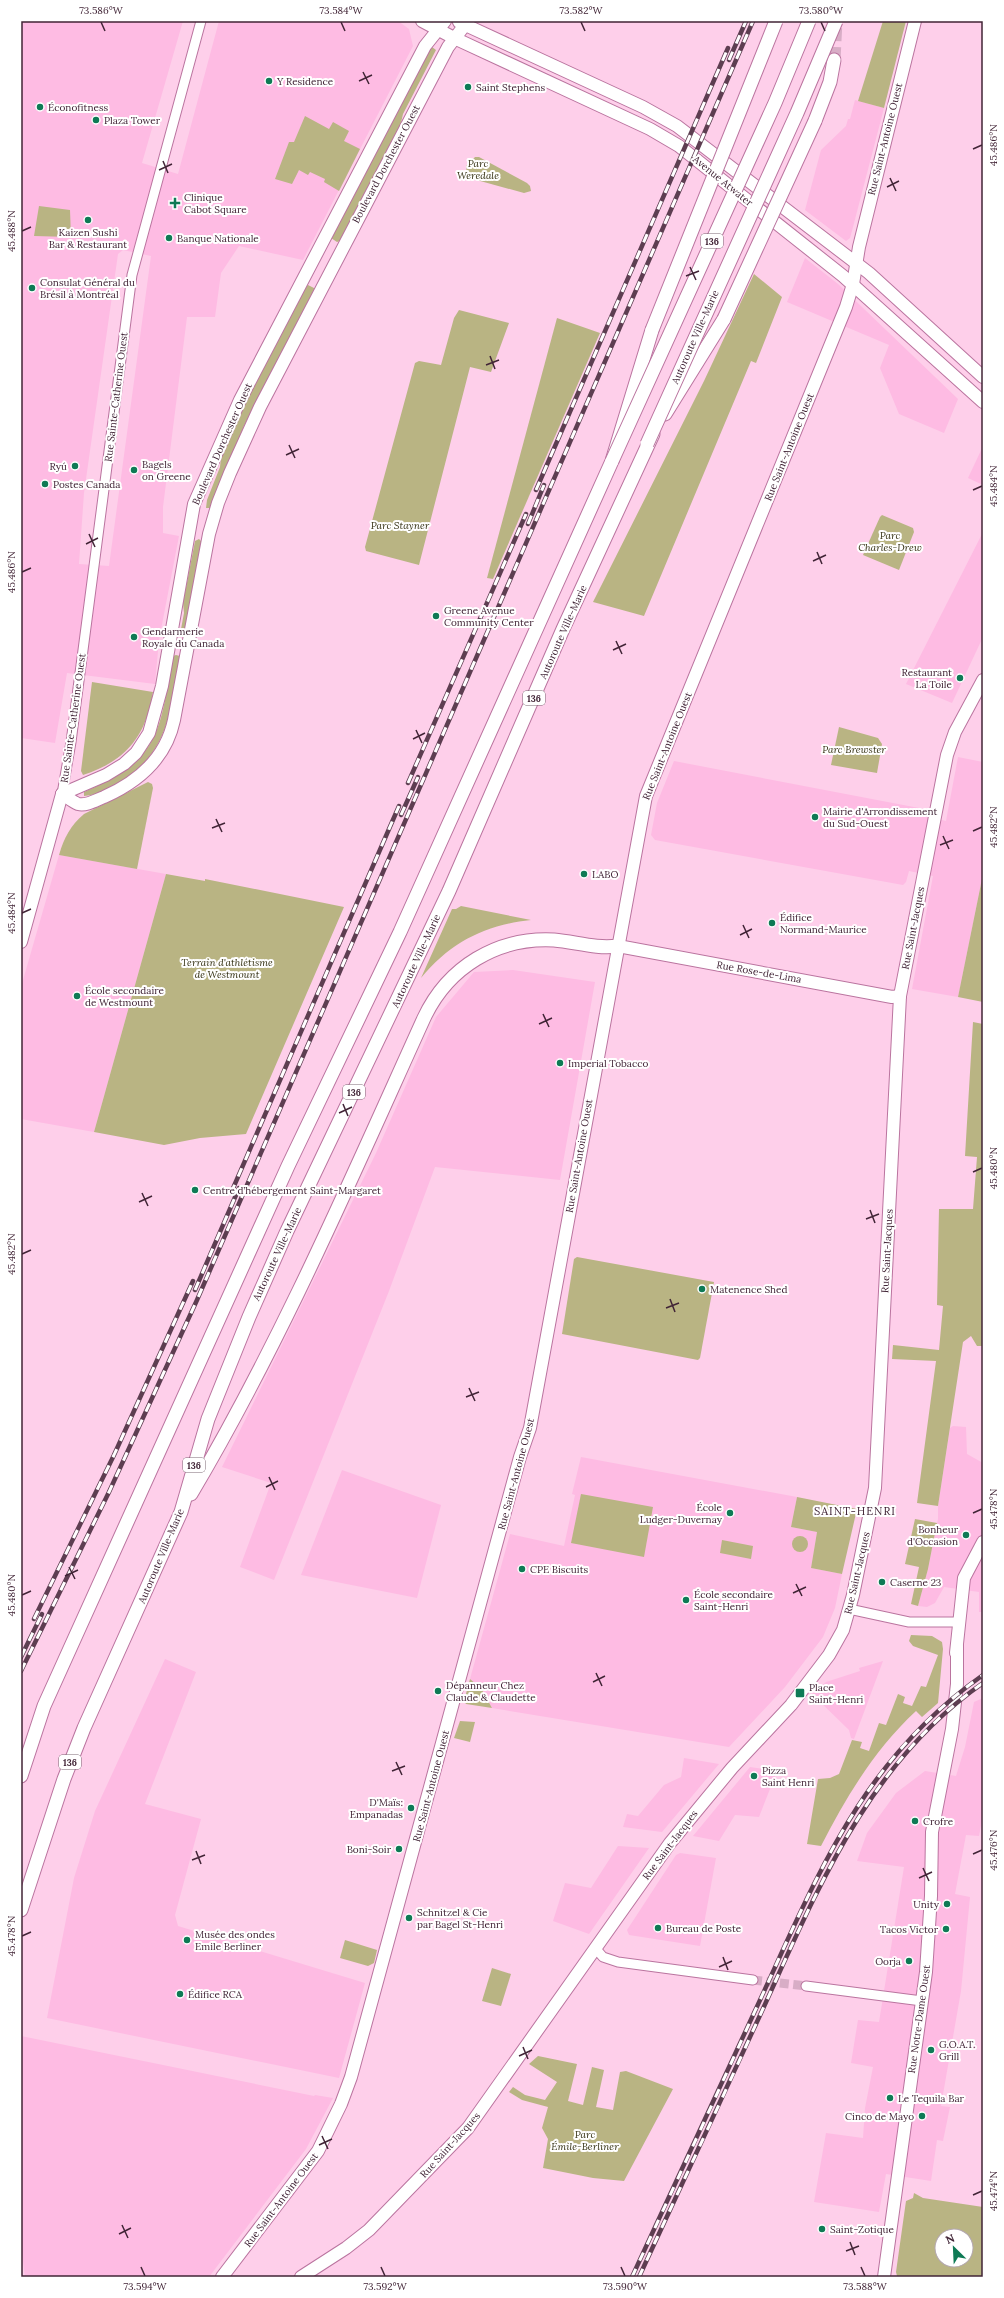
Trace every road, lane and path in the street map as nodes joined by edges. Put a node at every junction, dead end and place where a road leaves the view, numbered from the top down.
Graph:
1 (201, 21) edge
2 (422, 21) edge
3 (776, 21) edge
4 (809, 21) edge
5 (836, 21) edge
6 (915, 21) edge
7 (464, 22) edge
8 (441, 25) edge
9 (454, 38) junction
10 (834, 60) tunnel mouth
11 (856, 263) junction
12 (853, 284) junction
13 (983, 377) edge
14 (983, 402) edge
15 (647, 444) junction
16 (612, 461) junction
17 (983, 680) edge
18 (62, 794) junction
19 (21, 942) edge
20 (618, 946) junction
21 (900, 996) junction
22 (181, 1512) junction
23 (983, 1542) edge
24 (850, 1609) junction
25 (960, 1622) junction
26 (44, 1706) junction
27 (21, 1752) edge
28 (21, 1776) edge
29 (21, 1910) edge
30 (596, 1949) junction
31 (753, 1980) tunnel mouth
32 (806, 1986) tunnel mouth
33 (922, 2001) junction
34 (222, 2277) edge
35 (301, 2277) edge
36 (884, 2277) edge

1 - 18 street, Rue Sainte-Catherine Ouest
2 - 8 main road, Avenue Atwater
3 - 16 highway, bridge
4 - 16 highway, 136, bridge
5 - 15 highway, Autoroute Ville-Marie / 136, bridge
6 - 11 main road, Rue Saint-Antoine Ouest
7 - 9 main road, Boulevard Dorchester Ouest
7 - 11 main road, Avenue Atwater
8 - 9 main road, Avenue Atwater
8 - 18 main road, Boulevard Dorchester Ouest
9 - 12 main road, Avenue Atwater
9 - 18 main road, Boulevard Dorchester Ouest
10 - 15 highway, bridge
11 - 12 main road, Rue Saint-Antoine Ouest
11 - 13 main road, Avenue Atwater
12 - 14 main road, Avenue Atwater
12 - 20 main road, Rue Saint-Antoine Ouest
15 - 22 highway, Autoroute Ville-Marie / 136
16 - 26 highway, 136
17 - 21 main road, Rue Saint-Jacques
18 - 19 main road, Rue Sainte-Catherine Ouest
20 - 21 main road, Rue Rose-de-Lima
20 - 22 highway
20 - 34 main road, Rue Saint-Antoine Ouest
21 - 24 main road, Rue Saint-Jacques
22 - 29 highway, Autoroute Ville-Marie / 136
23 - 25 main road, Rue Notre-Dame Ouest
24 - 25 street
24 - 30 main road, Rue Saint-Jacques
25 - 33 main road, Rue Notre-Dame Ouest
26 - 27 highway
26 - 28 highway, 136
30 - 31 street
30 - 35 main road, Rue Saint-Jacques
32 - 33 street
33 - 36 main road, Rue Notre-Dame Ouest

